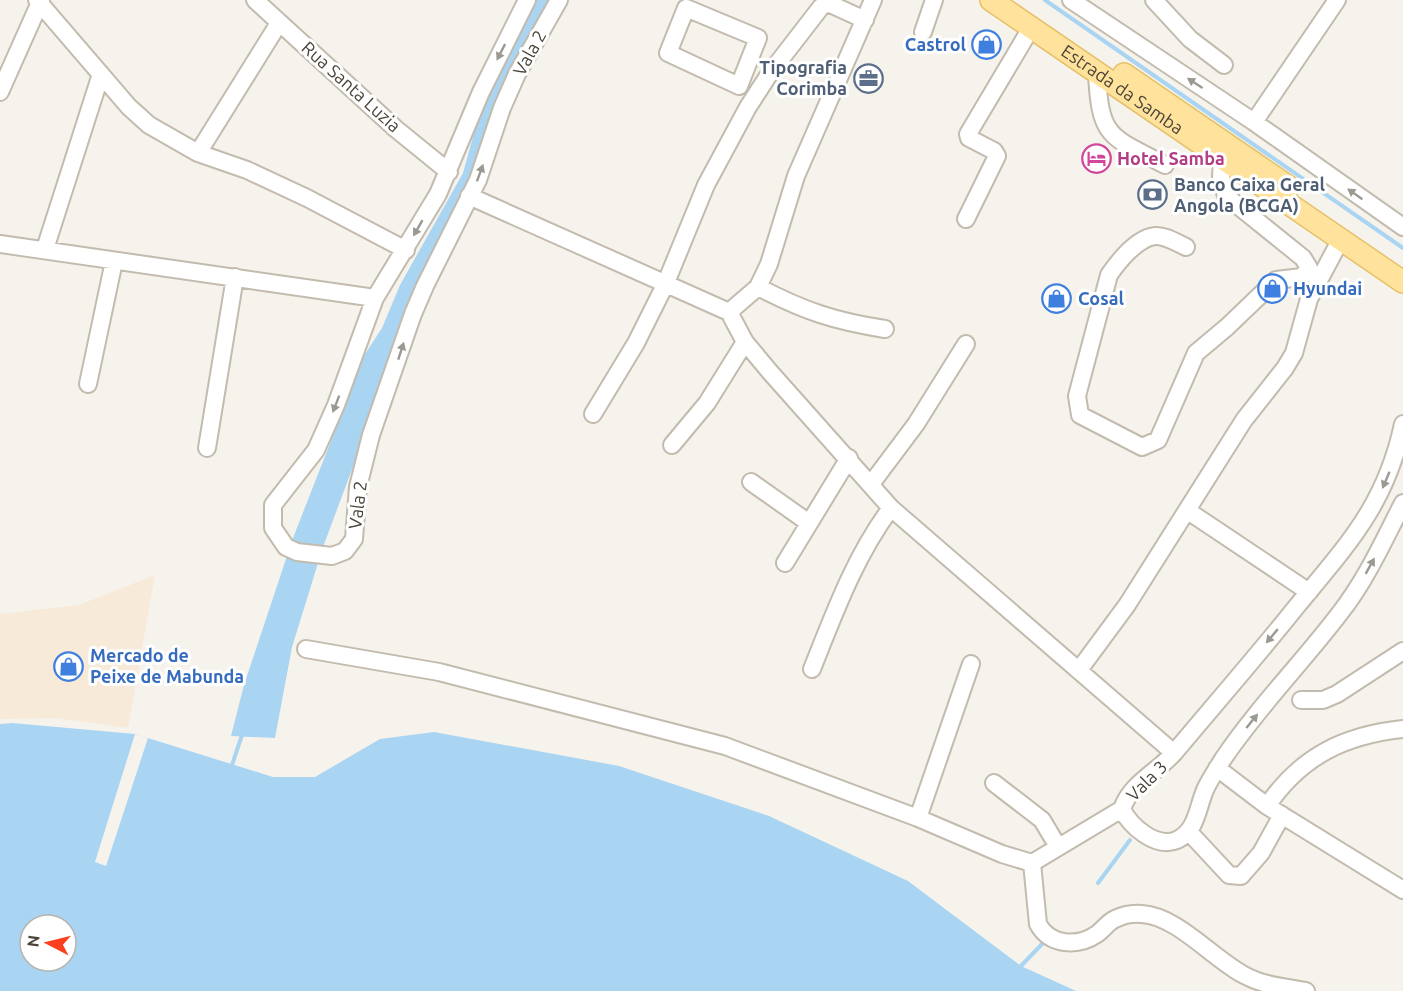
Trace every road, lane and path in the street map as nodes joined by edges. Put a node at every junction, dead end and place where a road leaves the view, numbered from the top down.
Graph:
1 (255, 0) edge
2 (528, 0) edge
3 (559, 0) edge
4 (873, 0) edge
5 (934, 0) edge
6 (991, 0) edge
7 (1015, 0) edge
8 (1071, 0) edge
9 (1154, 0) edge
10 (1337, 0) edge
11 (39, 1) edge
12 (865, 20) junction
13 (279, 23) junction
14 (1031, 28) junction
15 (923, 32) dead end
16 (1224, 65) dead end
17 (746, 69) junction
18 (1097, 73) junction
19 (101, 74) junction
20 (765, 80) junction
21 (0, 92) edge
22 (1254, 122) junction
23 (198, 153) junction
24 (1222, 159) junction
25 (1166, 165) dead end
26 (449, 172) junction
27 (469, 196) junction
28 (966, 219) dead end
29 (1403, 227) edge
30 (1341, 239) junction
31 (0, 244) edge
32 (1186, 248) dead end
33 (45, 249) junction
34 (406, 250) junction
35 (114, 261) junction
36 (235, 277) junction
37 (1402, 278) edge
38 (665, 285) junction
39 (758, 287) junction
40 (375, 298) junction
41 (729, 312) junction
42 (885, 329) dead end
43 (745, 342) junction
44 (966, 344) dead end
45 (88, 384) dead end
46 (593, 414) dead end
47 (1403, 424) edge
48 (672, 445) dead end
49 (207, 448) dead end
50 (849, 458) junction
51 (751, 482) dead end
52 (871, 484) junction
53 (1403, 503) edge
54 (891, 508) junction
55 (1188, 511) junction
56 (809, 523) junction
57 (784, 563) dead end
58 (1309, 592) junction
59 (306, 649) dead end
60 (1403, 651) edge
61 (971, 664) dead end
62 (812, 669) dead end
63 (1079, 670) junction
64 (1301, 699) dead end
65 (1403, 729) edge
66 (1174, 753) junction
67 (1217, 768) junction
68 (994, 783) dead end
69 (1267, 806) junction
70 (1124, 814) junction
71 (1282, 814) junction
72 (918, 819) junction
73 (1189, 832) junction
74 (1057, 845) junction
75 (1032, 863) junction
76 (1403, 890) edge
77 (1306, 991) edge

1 - 13 street, Rua Santa Luzia
2 -> 26 street, Vala 2
27 -> 3 street, Vala 2
4 - 12 street
5 - 15 street
6 - 14 main road, Estrada da Samba
7 - 37 main road, Estrada da Samba
22 -> 8 street
9 - 16 street
10 - 22 street
11 - 19 street
11 - 21 street
12 - 20 street
12 - 39 street
13 - 23 street
13 - 26 street, Rua Santa Luzia
14 - 18 main road, Estrada da Samba
14 - 28 street
17 - 17 street
17 - 20 street
18 - 24 main road, Estrada da Samba
18 - 25 street
19 - 23 street
19 - 33 street
20 - 38 street
29 -> 22 street
23 - 34 street
24 - 30 main road, Estrada da Samba
24 - 32 street
26 -> 34 street, Vala 2
27 - 38 street
40 -> 27 street, Vala 2
30 - 37 main road, Estrada da Samba
30 - 55 street
31 - 33 street
33 - 35 street
34 - 40 street, Vala 2
35 - 36 street
35 - 45 street
36 - 40 street
36 - 49 street
38 - 41 street
38 - 46 street
39 - 41 street
39 - 42 street
41 - 43 street
43 - 48 street
43 - 50 street
44 - 52 street
47 -> 58 street, Vala 3
50 - 52 street
50 - 56 street
51 - 56 street
52 - 54 street
67 -> 53 street
54 - 62 street
54 - 63 street
55 - 58 street
55 - 63 street
56 - 57 street
58 -> 66 street, Vala 3
59 - 72 street
60 - 64 street
61 - 72 street
63 - 66 street
65 - 69 street
66 - 70 street, Vala 3
67 - 69 street
67 - 73 street
68 - 74 street
69 - 71 street
70 - 73 street, Vala 3
70 - 74 street
71 - 73 street
71 - 76 street
72 - 75 street
74 - 75 street
75 - 77 street

